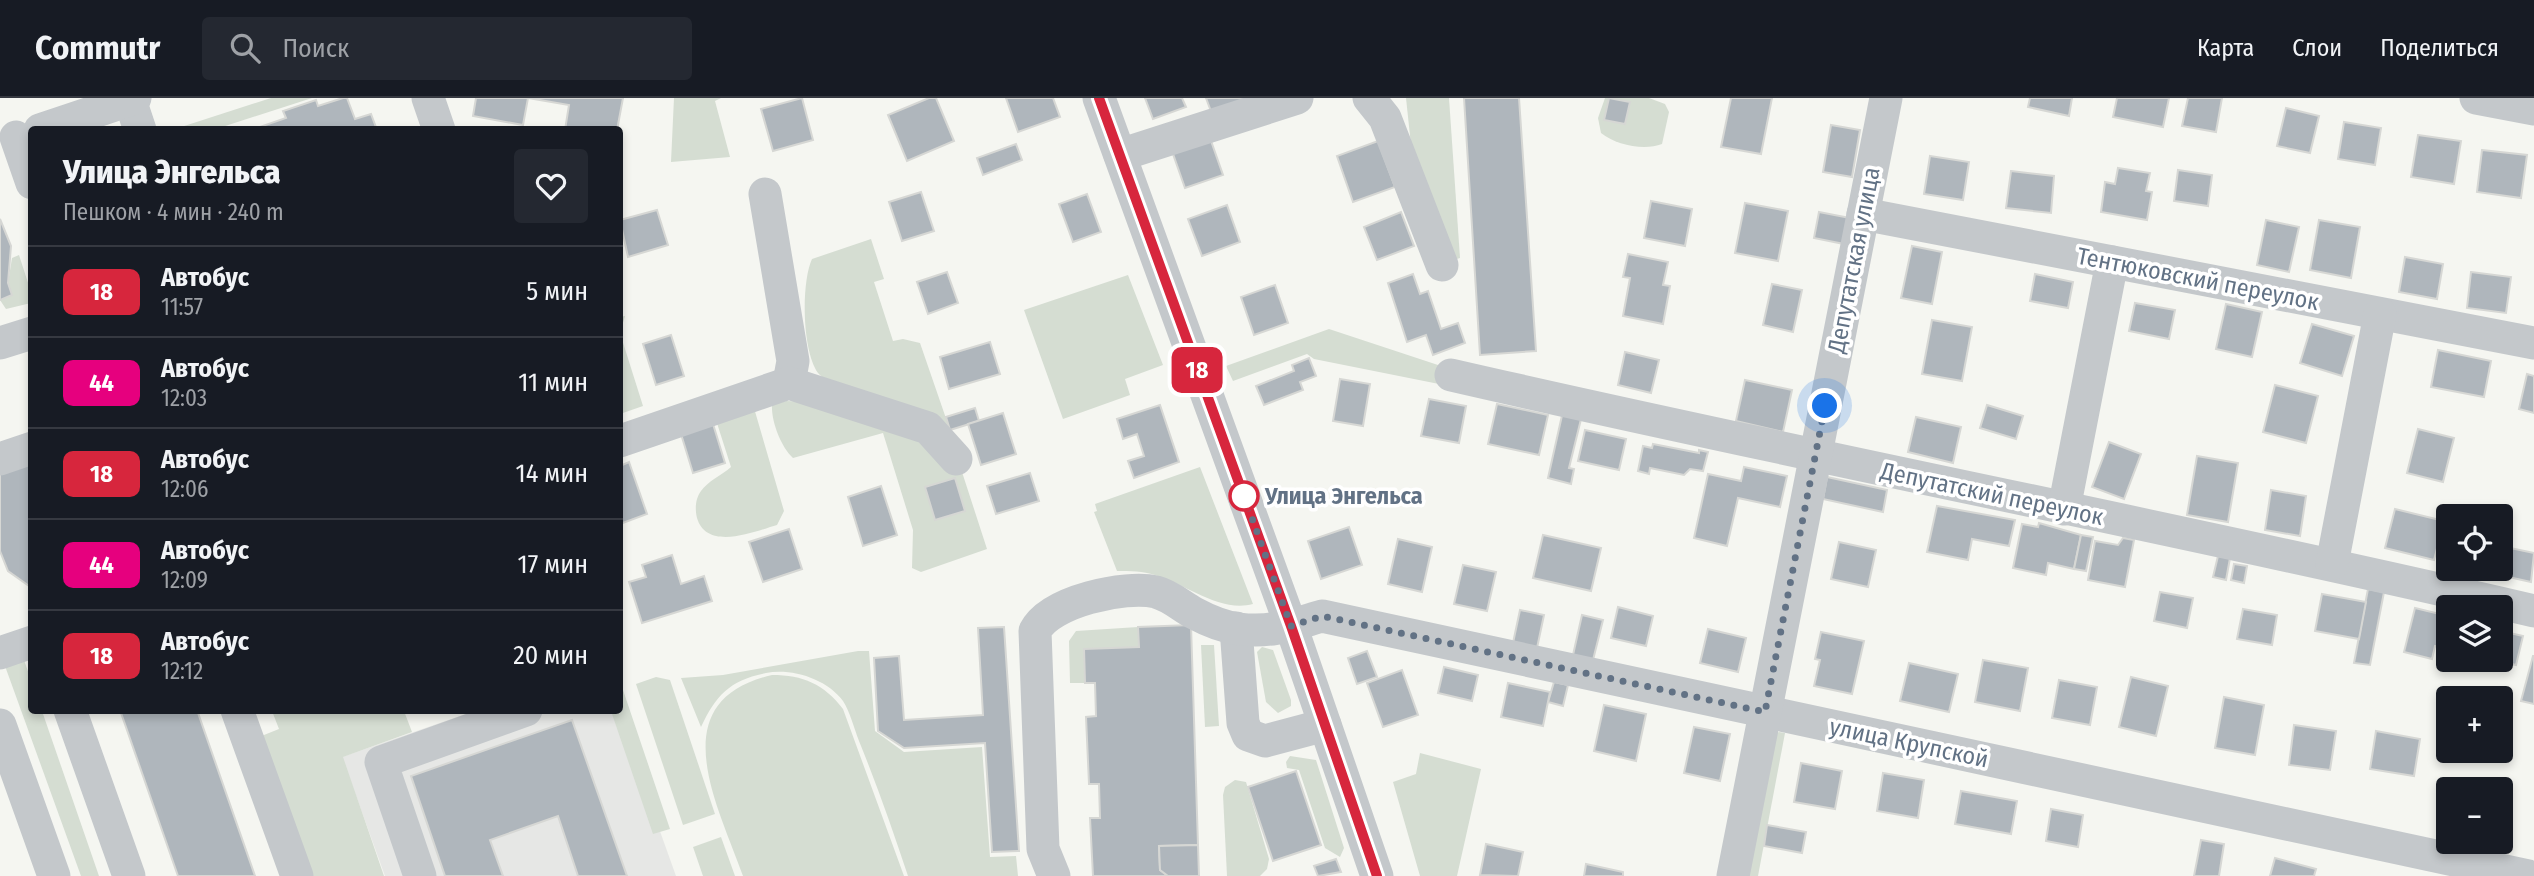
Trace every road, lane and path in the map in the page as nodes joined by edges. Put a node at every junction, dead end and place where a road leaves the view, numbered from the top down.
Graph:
1 (428, 98) edge
2 (1099, 98) edge
3 (1297, 98) edge
4 (1369, 98) edge
5 (1886, 98) edge
6 (2476, 98) edge
7 (2534, 109) edge
8 (123, 113) edge
9 (66, 126) edge
10 (438, 126) edge
11 (22, 136) edge
12 (1120, 155) junction
13 (28, 164) edge
14 (765, 194) dead end
15 (1863, 214) junction
16 (2112, 262) junction
17 (1442, 265) dead end
18 (2380, 314) junction
19 (28, 334) edge
20 (2534, 342) edge
21 (0, 343) edge
22 (1451, 375) dead end
23 (789, 383) junction
24 (623, 440) edge
25 (28, 449) edge
26 (1815, 457) junction
27 (0, 459) edge
28 (956, 459) dead end
29 (2064, 509) junction
30 (2332, 564) junction
31 (2534, 611) edge
32 (1291, 626) junction
33 (1236, 628) junction
34 (28, 643) edge
35 (0, 653) edge
36 (1765, 712) junction
37 (71, 714) edge
38 (238, 714) edge
39 (515, 714) edge
40 (0, 725) edge
41 (1325, 725) junction
42 (11, 787) edge
43 (54, 876) edge
44 (129, 876) edge
45 (297, 876) edge
46 (420, 876) edge
47 (1054, 876) edge
48 (1377, 876) edge
49 (1732, 876) edge
50 (2528, 876) edge

1 - 10 street
2 - 12 street
3 - 12 street
4 - 17 street
5 - 15 street, Депутатская улица
6 - 7 street
8 - 9 street
11 - 13 street
12 - 32 street
14 - 23 street
15 - 16 street, Тентюковский переулок
15 - 26 street, Депутатская улица
16 - 18 street, Тентюковский переулок
16 - 29 street
18 - 20 street, Тентюковский переулок
18 - 30 street
19 - 21 street
22 - 26 street, Депутатский переулок
23 - 24 street
23 - 28 street
25 - 27 street
26 - 29 street, Депутатский переулок
26 - 36 street, Депутатская улица
29 - 30 street, Депутатский переулок
30 - 31 street, Депутатский переулок
32 - 33 street, улица Крупской
32 - 36 street, улица Крупской
32 - 41 street
33 - 41 street
33 - 47 street, улица Крупской
34 - 35 street
36 - 49 street, Депутатская улица
36 - 50 street, улица Крупской
37 - 44 street
38 - 45 street
39 - 46 street
40 - 42 street
41 - 48 street
42 - 43 street

